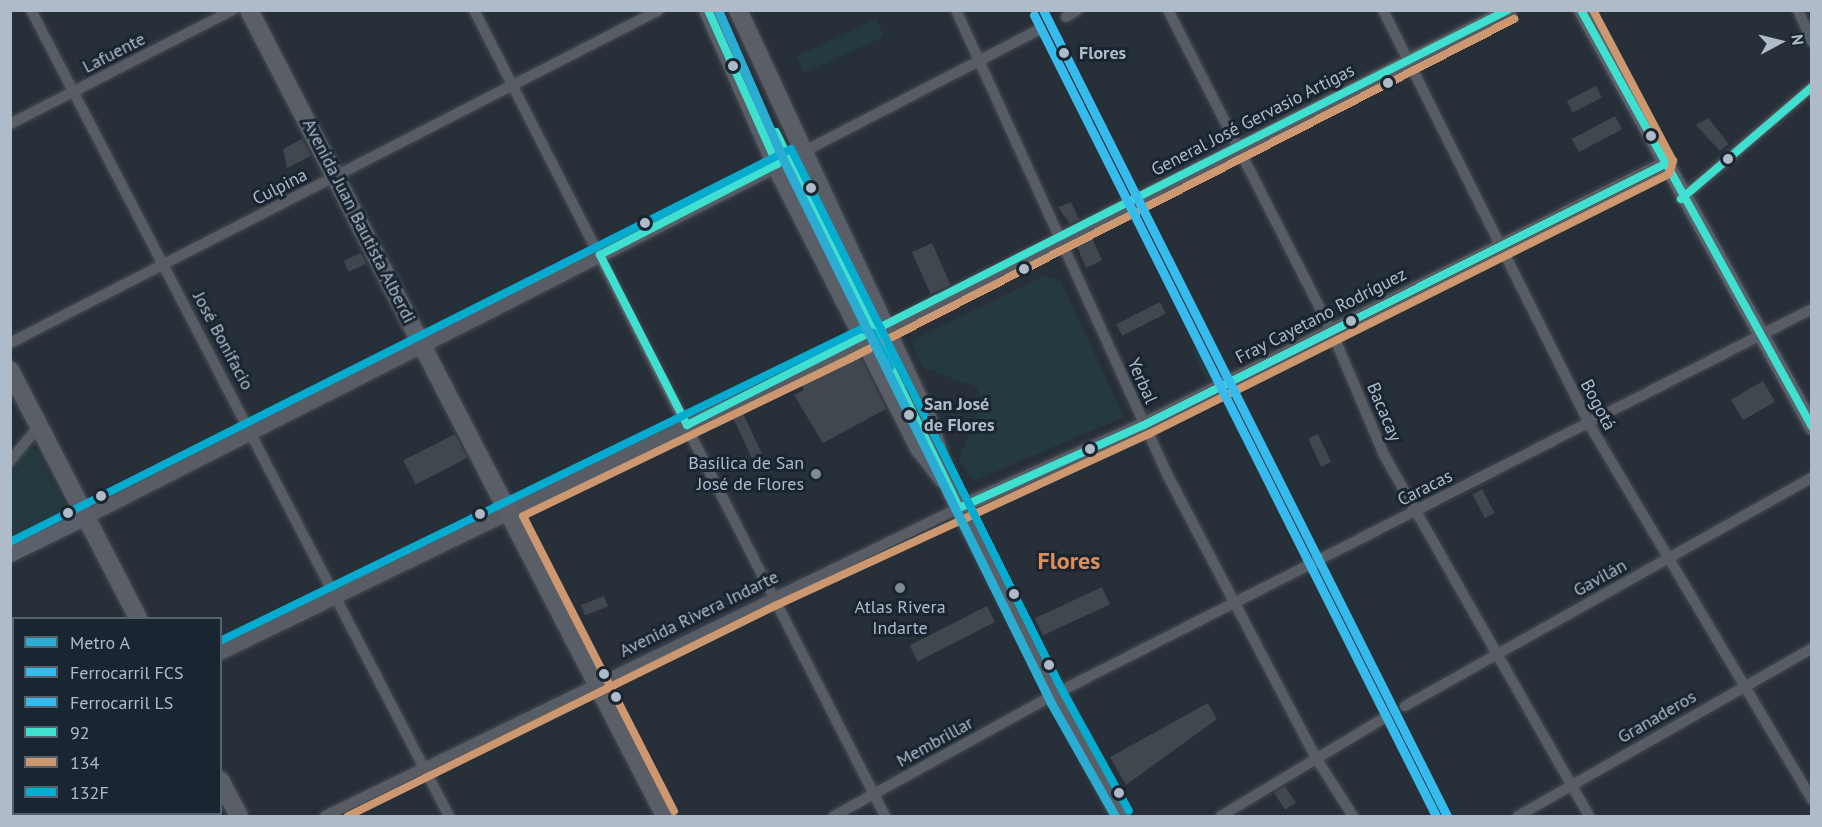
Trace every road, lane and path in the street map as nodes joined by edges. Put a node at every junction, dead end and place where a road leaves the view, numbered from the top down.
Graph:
1 (32, 10) edge
2 (233, 10) edge
3 (249, 10) edge
4 (474, 10) edge
5 (660, 10) edge
6 (708, 10) edge
7 (738, 10) edge
8 (956, 10) edge
9 (1077, 10) edge
10 (1168, 10) edge
11 (1383, 10) edge
12 (1509, 10) edge
13 (1581, 10) edge
14 (1798, 10) edge
15 (1066, 16) dead end
16 (1038, 30) dead end
17 (1812, 42) edge
18 (1409, 60) junction
19 (978, 61) junction
20 (513, 84) junction
21 (1812, 87) edge
22 (72, 92) junction
23 (10, 124) edge
24 (1240, 147) junction
25 (803, 152) junction
26 (777, 164) junction
27 (1663, 165) junction
28 (336, 177) junction
29 (1681, 199) junction
30 (1060, 239) junction
31 (1500, 246) junction
32 (600, 255) junction
33 (164, 264) junction
34 (1812, 309) edge
35 (887, 328) junction
36 (1331, 330) junction
37 (1759, 336) junction
38 (865, 339) junction
39 (10, 343) edge
40 (422, 343) junction
41 (10, 370) edge
42 (1588, 424) junction
43 (687, 425) junction
44 (1144, 425) junction
45 (39, 426) junction
46 (1812, 427) edge
47 (252, 430) junction
48 (10, 461) edge
49 (1812, 478) edge
50 (949, 486) junction
51 (959, 508) junction
52 (1417, 510) junction
53 (509, 511) junction
54 (86, 517) junction
55 (10, 554) edge
56 (1668, 560) junction
57 (772, 596) junction
58 (335, 598) junction
59 (1234, 604) junction
60 (137, 617) edge
61 (1812, 648) edge
62 (222, 652) edge
63 (1497, 655) junction
64 (597, 683) junction
65 (1743, 687) junction
66 (1053, 695) junction
67 (1405, 706) dead end
68 (1386, 717) dead end
69 (1316, 758) junction
70 (424, 766) junction
71 (222, 784) edge
72 (1572, 785) junction
73 (874, 795) junction
74 (1812, 800) edge
75 (239, 816) edge
76 (325, 816) edge
77 (449, 816) edge
78 (665, 816) edge
79 (834, 816) edge
80 (885, 816) edge
81 (1120, 816) edge
82 (1221, 816) edge
83 (1353, 816) edge
84 (1518, 816) edge
85 (1589, 816) edge

1 - 22 street, José Bonifacio
2 - 22 street, Lafuente
3 - 28 main road, Avenida Juan Bautista Alberdi
4 - 20 street
5 - 20 street, Culpina
6 - 26 main road
7 - 25 main road
8 - 19 street, Yerbal
9 - 15 street
10 - 24 street, Bacacay
11 - 18 street, Bogotá
12 - 18 street, General José Gervasio Artigas
13 - 27 main road
14 - 17 street
16 - 19 street
18 - 24 street, General José Gervasio Artigas
18 - 31 street, Bogotá
19 - 25 street
19 - 30 street, Yerbal
20 - 28 street, Culpina
20 - 32 street
21 - 29 street
22 - 23 street, Lafuente
22 - 33 street, José Bonifacio
24 - 30 street, General José Gervasio Artigas
24 - 36 street, Bacacay
25 - 26 street
25 - 35 main road
26 - 32 street
26 - 38 main road
27 - 29 main road
27 - 31 street, Fray Cayetano Rodríguez
28 - 33 street, Culpina
28 - 40 main road, Avenida Juan Bautista Alberdi
29 - 37 main road
30 - 35 street, General José Gervasio Artigas
30 - 44 street, Yerbal
31 - 36 street, Fray Cayetano Rodríguez
31 - 42 street, Bogotá
32 - 40 street
32 - 43 street
33 - 39 street, Culpina
33 - 47 street, José Bonifacio
34 - 37 street, Caracas
35 - 38 street, General José Gervasio Artigas
35 - 50 main road
36 - 44 street, Fray Cayetano Rodríguez
36 - 52 street, Bacacay
37 - 42 street, Caracas
37 - 46 main road
38 - 43 street, General José Gervasio Artigas
38 - 50 main road
40 - 47 street
40 - 53 main road, Avenida Juan Bautista Alberdi
41 - 45 main road
42 - 52 street, Caracas
42 - 56 street, Bogotá
43 - 53 street, General José Gervasio Artigas
43 - 57 street
44 - 51 street, Fray Cayetano Rodríguez
44 - 59 street, Yerbal
45 - 48 street
45 - 54 main road
47 - 54 street
47 - 58 street, José Bonifacio
49 - 56 street, Gavilán
50 - 51 main road
51 - 57 street, Avenida Rivera Indarte
51 - 66 main road
52 - 59 street, Caracas
52 - 63 street, Bacacay
53 - 58 street, General José Gervasio Artigas
53 - 64 main road, Avenida Juan Bautista Alberdi
54 - 55 main road
54 - 60 main road
56 - 63 street, Gavilán
56 - 65 street, Bogotá
57 - 64 street, Avenida Rivera Indarte
57 - 73 street
58 - 62 street, General José Gervasio Artigas
58 - 70 street, José Bonifacio
59 - 66 street, Caracas
59 - 69 street, Yerbal
61 - 65 street, Granaderos
63 - 67 street, Gavilán
63 - 72 street, Bacacay
64 - 70 street, Avenida Rivera Indarte
64 - 78 main road, Avenida Juan Bautista Alberdi
65 - 72 street, Granaderos
65 - 74 street, Bogotá
66 - 73 street, Membrillar
66 - 81 main road
68 - 69 street
69 - 82 street
69 - 83 street, Yerbal
70 - 76 street, Avenida Rivera Indarte
70 - 77 street, José Bonifacio
71 - 75 main road
72 - 84 street, Granaderos
72 - 85 street, Bacacay
73 - 79 street, Membrillar
73 - 80 street

